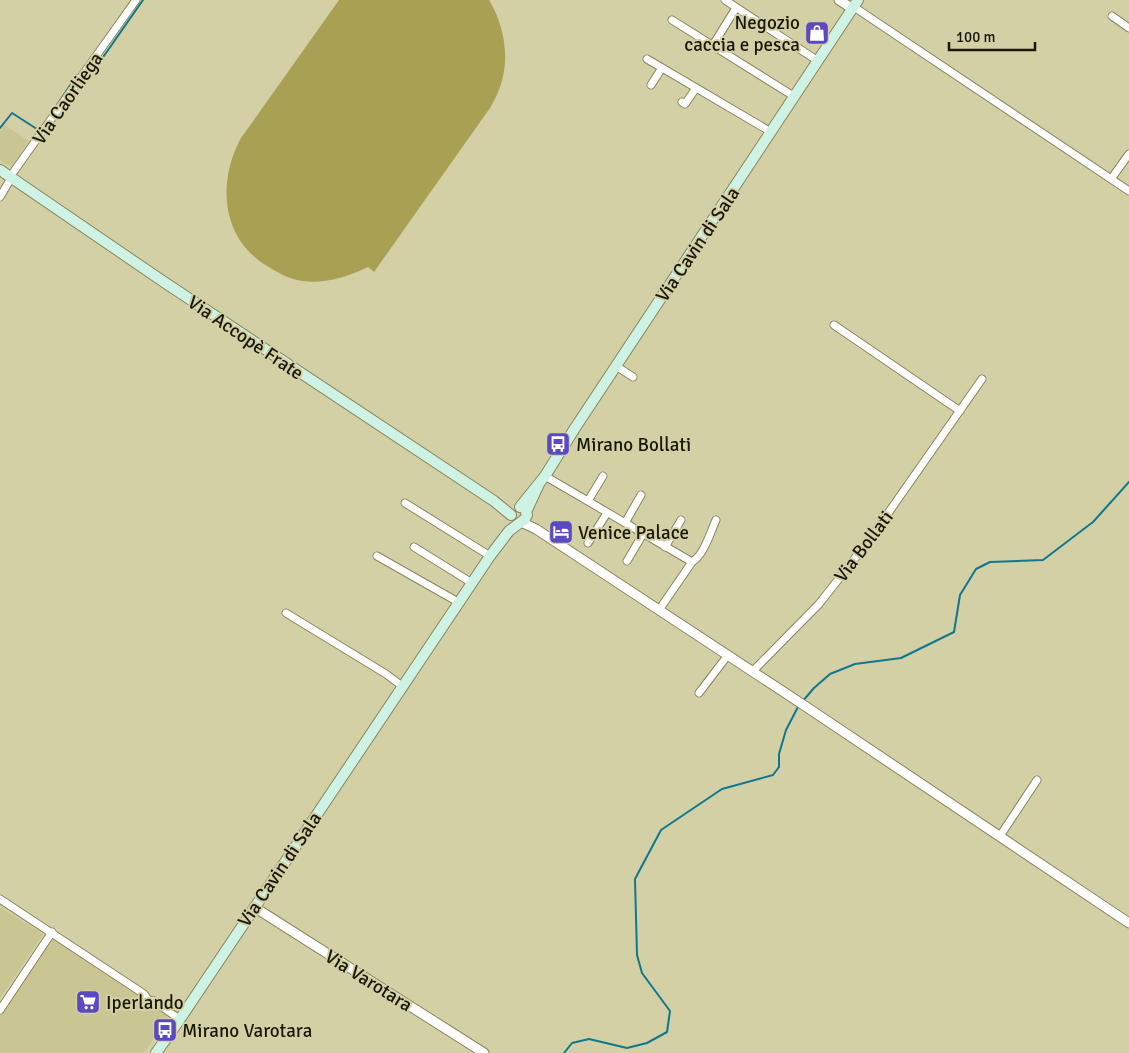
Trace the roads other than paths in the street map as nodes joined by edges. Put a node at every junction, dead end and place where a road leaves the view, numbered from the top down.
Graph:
1 (136, 0) edge
2 (725, 0) edge
3 (839, 0) edge
4 (855, 5) edge
5 (736, 8) junction
6 (1112, 16) dead end
7 (672, 20) dead end
8 (1129, 28) edge
9 (713, 45) junction
10 (647, 59) dead end
11 (818, 61) junction
12 (662, 68) junction
13 (651, 85) dead end
14 (696, 88) junction
15 (794, 97) junction
16 (682, 102) dead end
17 (771, 132) junction
18 (1129, 153) edge
19 (0, 170) edge
20 (11, 178) junction
21 (1111, 179) junction
22 (1129, 191) edge
23 (0, 197) edge
24 (834, 325) dead end
25 (616, 366) junction
26 (633, 377) dead end
27 (982, 379) dead end
28 (960, 411) junction
29 (602, 476) dead end
30 (542, 479) junction
31 (641, 495) dead end
32 (588, 501) junction
33 (405, 503) dead end
34 (608, 513) junction
35 (519, 515) junction
36 (681, 520) dead end
37 (716, 520) dead end
38 (625, 523) junction
39 (643, 534) junction
40 (588, 543) dead end
41 (414, 547) dead end
42 (665, 547) junction
43 (377, 556) dead end
44 (490, 556) junction
45 (627, 561) dead end
46 (692, 562) junction
47 (472, 583) junction
48 (458, 602) junction
49 (659, 610) junction
50 (286, 613) dead end
51 (728, 655) junction
52 (753, 671) junction
53 (402, 686) junction
54 (699, 694) dead end
55 (1037, 780) dead end
56 (1000, 836) junction
57 (0, 898) edge
58 (254, 907) junction
59 (1129, 923) edge
60 (52, 932) junction
61 (0, 1010) edge
62 (175, 1016) dead end
63 (156, 1053) edge
64 (484, 1053) edge

1 - 20 street, Via Caorliega
2 - 5 street
3 - 4 street
4 - 11 main road, Via Cavin di Sala
4 - 21 street
5 - 9 street
5 - 11 street
6 - 8 street
7 - 9 street
9 - 15 street
10 - 12 street
11 - 15 main road, Via Cavin di Sala
12 - 13 street
12 - 14 street
14 - 16 street
14 - 17 street
15 - 17 main road, Via Cavin di Sala
17 - 25 main road, Via Cavin di Sala
18 - 21 street
19 - 20 main road, Via Accopè Frate
20 - 23 street, Via Caorliega
20 - 35 main road, Via Accopè Frate
21 - 22 street
24 - 28 street
25 - 26 street
25 - 30 main road, Via Cavin di Sala
27 - 28 street, Via Bollati
28 - 52 street, Via Bollati
29 - 32 street
30 - 32 street
30 - 35 main road, Via Cavin di Sala
31 - 38 street
32 - 34 street
33 - 44 street
34 - 38 street
34 - 40 street
35 - 44 main road, Via Cavin di Sala
35 - 49 street
36 - 42 street
37 - 46 street
38 - 39 street
39 - 42 street
39 - 45 street
41 - 47 street
42 - 46 street
43 - 48 street
44 - 47 main road, Via Cavin di Sala
46 - 49 street
47 - 48 main road, Via Cavin di Sala
48 - 53 main road, Via Cavin di Sala
49 - 51 street
50 - 53 street
51 - 52 street
51 - 54 street
52 - 56 street
53 - 58 main road, Via Cavin di Sala
55 - 56 street
56 - 59 street
57 - 60 street
58 - 63 main road, Via Cavin di Sala
58 - 64 street, Via Varotara
60 - 61 street
60 - 62 street

